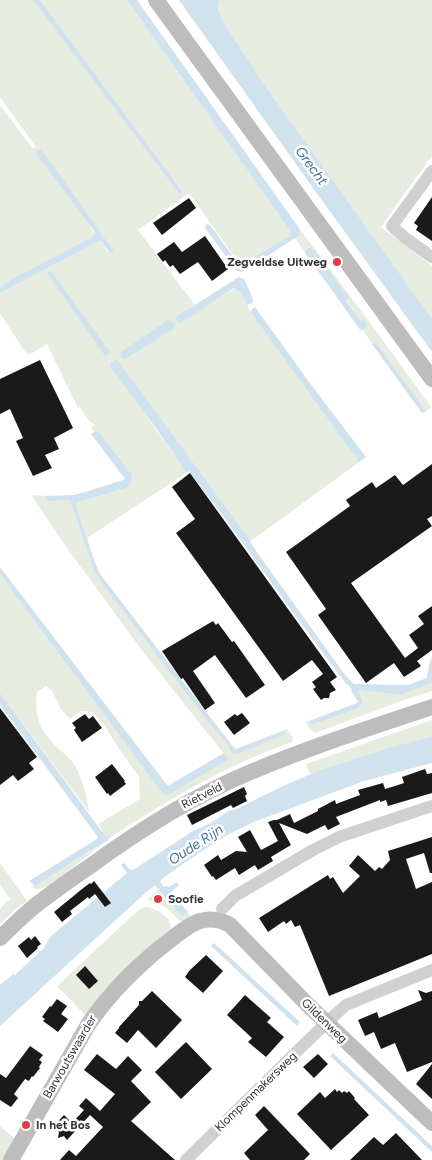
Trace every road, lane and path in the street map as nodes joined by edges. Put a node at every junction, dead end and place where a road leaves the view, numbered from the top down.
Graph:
1 (156, 0) edge
2 (432, 170) edge
3 (432, 257) edge
4 (432, 379) edge
5 (432, 706) edge
6 (432, 806) edge
7 (219, 915) junction
8 (0, 938) edge
9 (432, 970) edge
10 (326, 1023) junction
11 (432, 1123) edge
12 (12, 1160) edge
13 (186, 1160) edge

1 - 4 street
2 - 3 street
5 - 8 street, Rietveld
6 - 7 street
7 - 10 street, Gildenweg
7 - 12 street, Barwoutswaarder
9 - 10 street, Klompenmakersweg
10 - 11 street, Gildenweg
10 - 13 street, Klompenmakersweg

